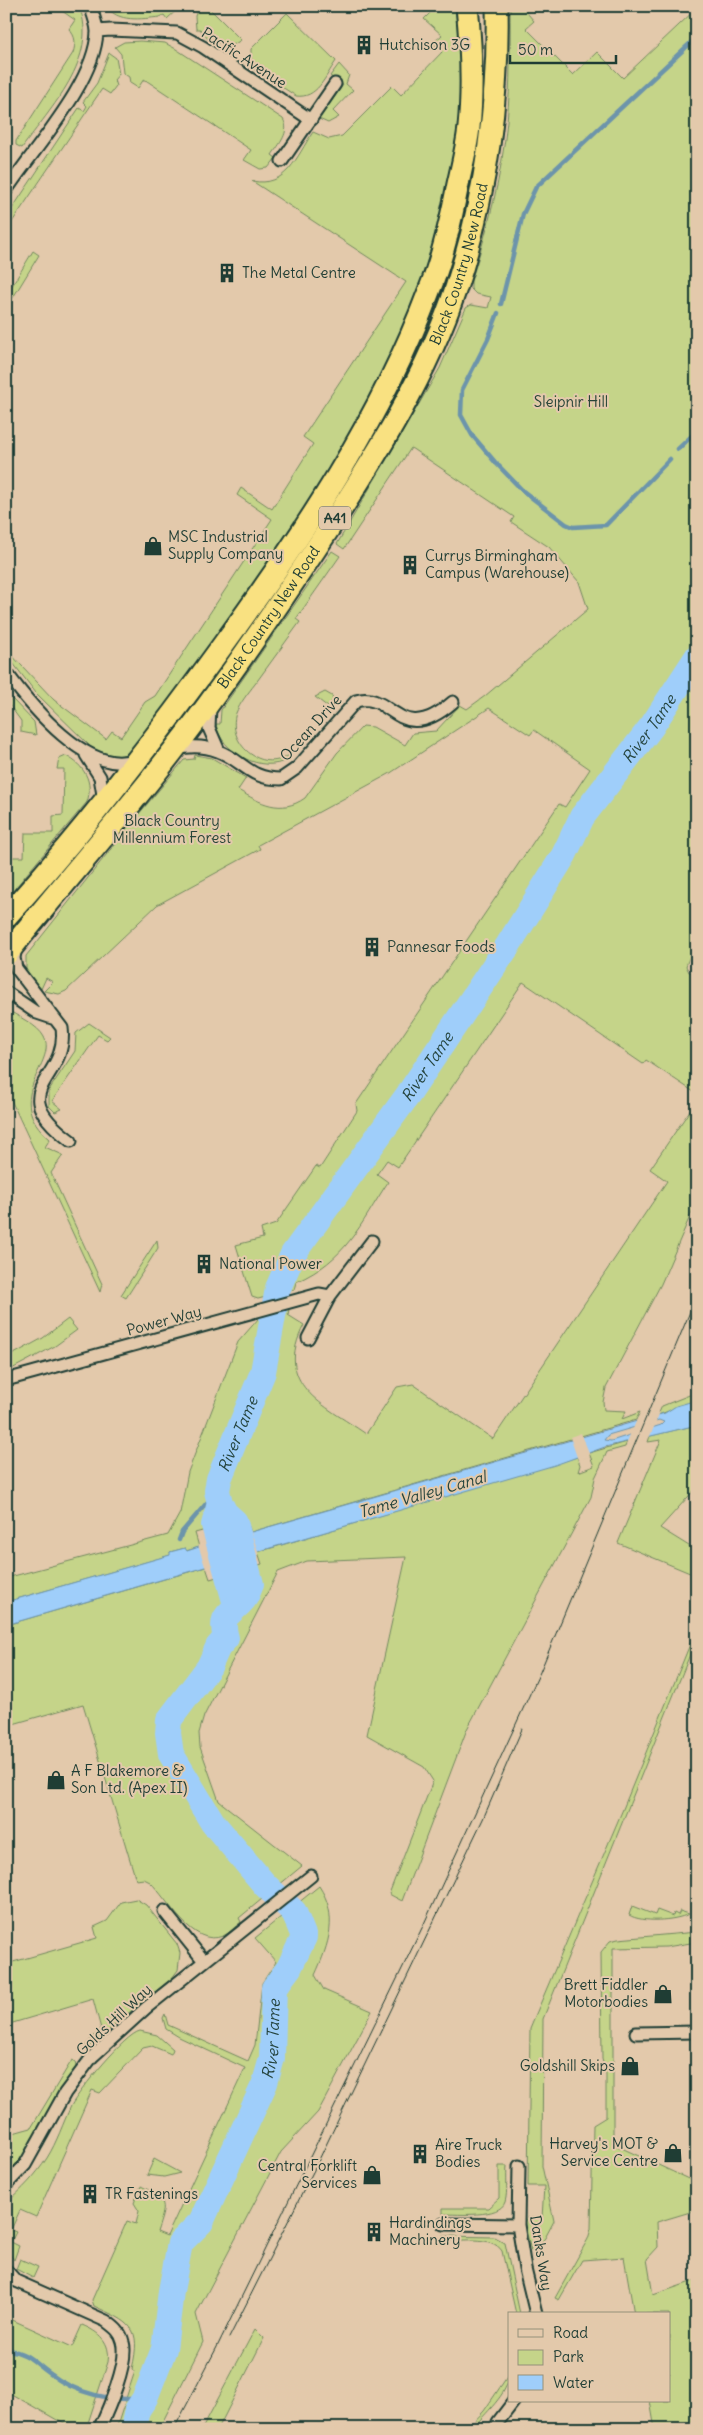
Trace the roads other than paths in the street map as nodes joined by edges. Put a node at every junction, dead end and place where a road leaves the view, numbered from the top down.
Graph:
1 (90, 6) edge
2 (467, 6) edge
3 (497, 6) edge
4 (97, 31) junction
5 (335, 84) dead end
6 (310, 120) junction
7 (282, 161) dead end
8 (6, 191) edge
9 (6, 672) edge
10 (214, 697) junction
11 (453, 702) dead end
12 (174, 750) junction
13 (83, 751) junction
14 (219, 751) junction
15 (139, 757) junction
16 (104, 801) junction
17 (6, 917) edge
18 (12, 947) edge
19 (8, 994) edge
20 (52, 1018) junction
21 (71, 1141) dead end
22 (372, 1241) dead end
23 (330, 1296) junction
24 (308, 1338) dead end
25 (6, 1380) edge
26 (310, 1876) dead end
27 (164, 1911) dead end
28 (204, 1961) junction
29 (697, 2032) edge
30 (636, 2033) dead end
31 (519, 2166) dead end
32 (6, 2185) edge
33 (443, 2224) dead end
34 (518, 2225) junction
35 (6, 2270) edge
36 (536, 2312) edge
37 (513, 2402) edge
38 (495, 2427) edge
39 (99, 2428) edge

1 - 4 street
2 - 15 highway, Black Country New Road / A41
3 - 10 highway, Black Country New Road / A41
4 - 6 street, Pacific Avenue
4 - 8 street
5 - 6 street
6 - 7 street
9 - 13 street
10 - 12 highway, Black Country New Road / A41
10 - 14 street
11 - 14 street, Ocean Drive
12 - 14 street, Ocean Drive
12 - 18 highway, Black Country New Road / A41
13 - 15 street
13 - 16 street
15 - 16 highway, Black Country New Road / A41
16 - 17 highway, Black Country New Road / A41
18 - 20 street
19 - 20 street
20 - 21 street
22 - 23 street
23 - 24 street
23 - 25 street, Power Way
26 - 28 street, Golds Hill Way
27 - 28 street
28 - 32 street, Golds Hill Way
29 - 30 street
31 - 34 street, Danks Way
33 - 34 street
34 - 36 street, Danks Way
35 - 39 street
37 - 38 street

